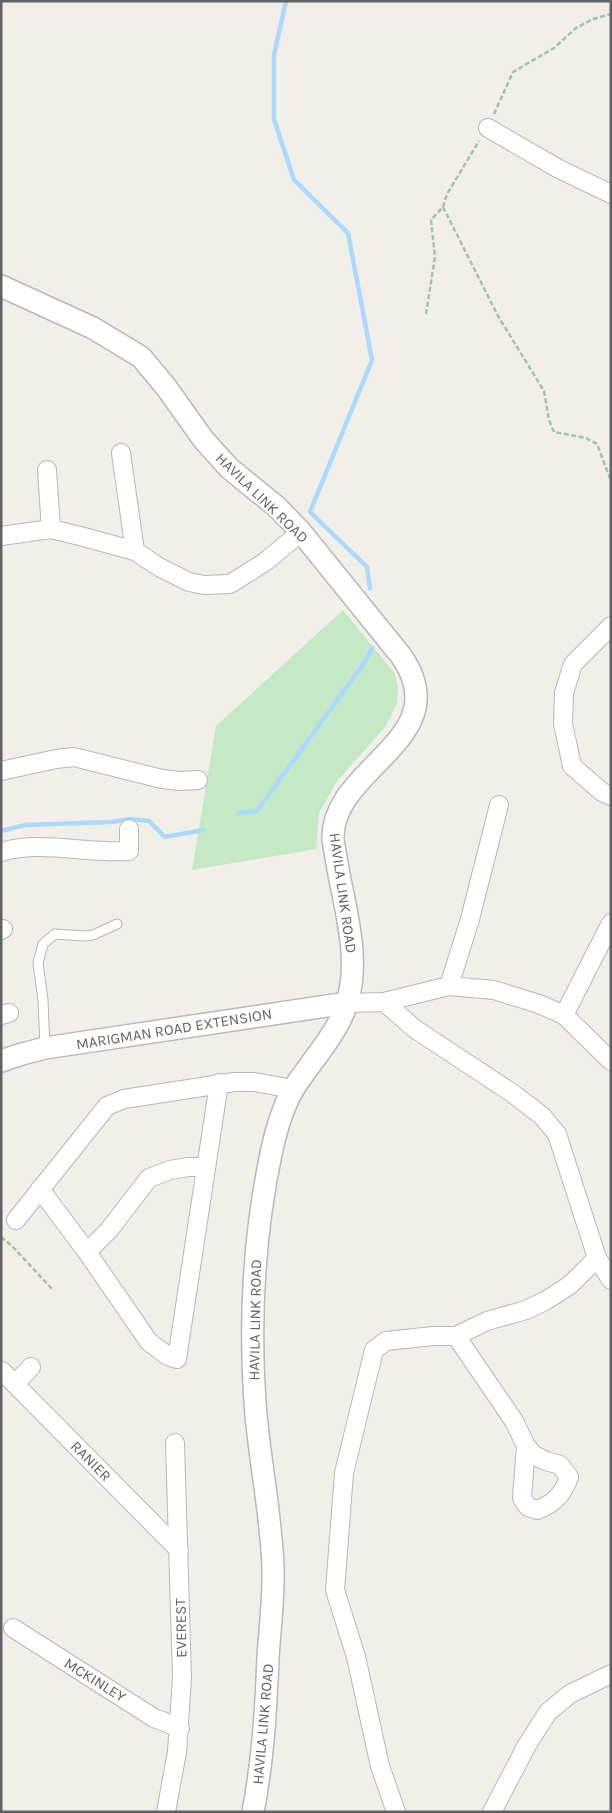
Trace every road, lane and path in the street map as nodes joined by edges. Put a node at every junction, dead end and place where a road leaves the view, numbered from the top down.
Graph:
1 (488, 128) dead end
2 (611, 194) edge
3 (443, 207) dead end
4 (1, 286) edge
5 (120, 453) dead end
6 (46, 470) dead end
7 (611, 481) edge
8 (51, 529) junction
9 (301, 532) junction
10 (1, 536) edge
11 (135, 551) junction
12 (611, 626) edge
13 (1, 772) edge
14 (198, 780) dead end
15 (611, 796) edge
16 (499, 805) dead end
17 (129, 830) dead end
18 (1, 852) edge
19 (611, 923) edge
20 (117, 924) dead end
21 (449, 986) junction
22 (384, 1002) junction
23 (348, 1003) junction
24 (564, 1015) junction
25 (45, 1048) junction
26 (1, 1061) edge
27 (611, 1061) edge
28 (219, 1083) junction
29 (293, 1089) junction
30 (205, 1167) junction
31 (40, 1189) junction
32 (16, 1220) dead end
33 (1, 1237) edge
34 (87, 1252) junction
35 (598, 1258) junction
36 (611, 1280) edge
37 (52, 1289) dead end
38 (456, 1336) junction
39 (31, 1367) dead end
40 (2, 1371) edge
41 (15, 1384) junction
42 (175, 1443) dead end
43 (526, 1446) dead end
44 (179, 1550) junction
45 (13, 1628) dead end
46 (611, 1674) edge
47 (180, 1728) junction
48 (166, 1812) edge
49 (253, 1812) edge
50 (396, 1812) edge
51 (492, 1812) edge

1 - 2 street
3 - 7 path
4 - 9 street, HAVILA LINK ROAD
5 - 11 street
6 - 8 street
8 - 10 street
8 - 11 street
9 - 11 street
9 - 23 street, HAVILA LINK ROAD
12 - 15 street
13 - 14 street
16 - 21 street
17 - 18 street
19 - 24 street
20 - 25 lane
21 - 22 street
21 - 24 street
22 - 23 street
22 - 35 street
23 - 25 street, MARIGMAN ROAD EXTENSION
23 - 29 street, HAVILA LINK ROAD
24 - 27 street
25 - 26 street, MARIGMAN ROAD EXTENSION
28 - 29 street
28 - 30 street
28 - 31 street
29 - 49 street, HAVILA LINK ROAD
30 - 34 street
30 - 34 street
31 - 32 street
31 - 34 street
33 - 37 path
35 - 36 street
35 - 38 street
38 - 43 street
38 - 50 street
39 - 41 street
40 - 41 street, RANIER
41 - 44 street, RANIER
42 - 44 street, EVEREST
44 - 47 street, EVEREST
45 - 47 street, MCKINLEY
46 - 51 street
47 - 48 street, EVEREST

